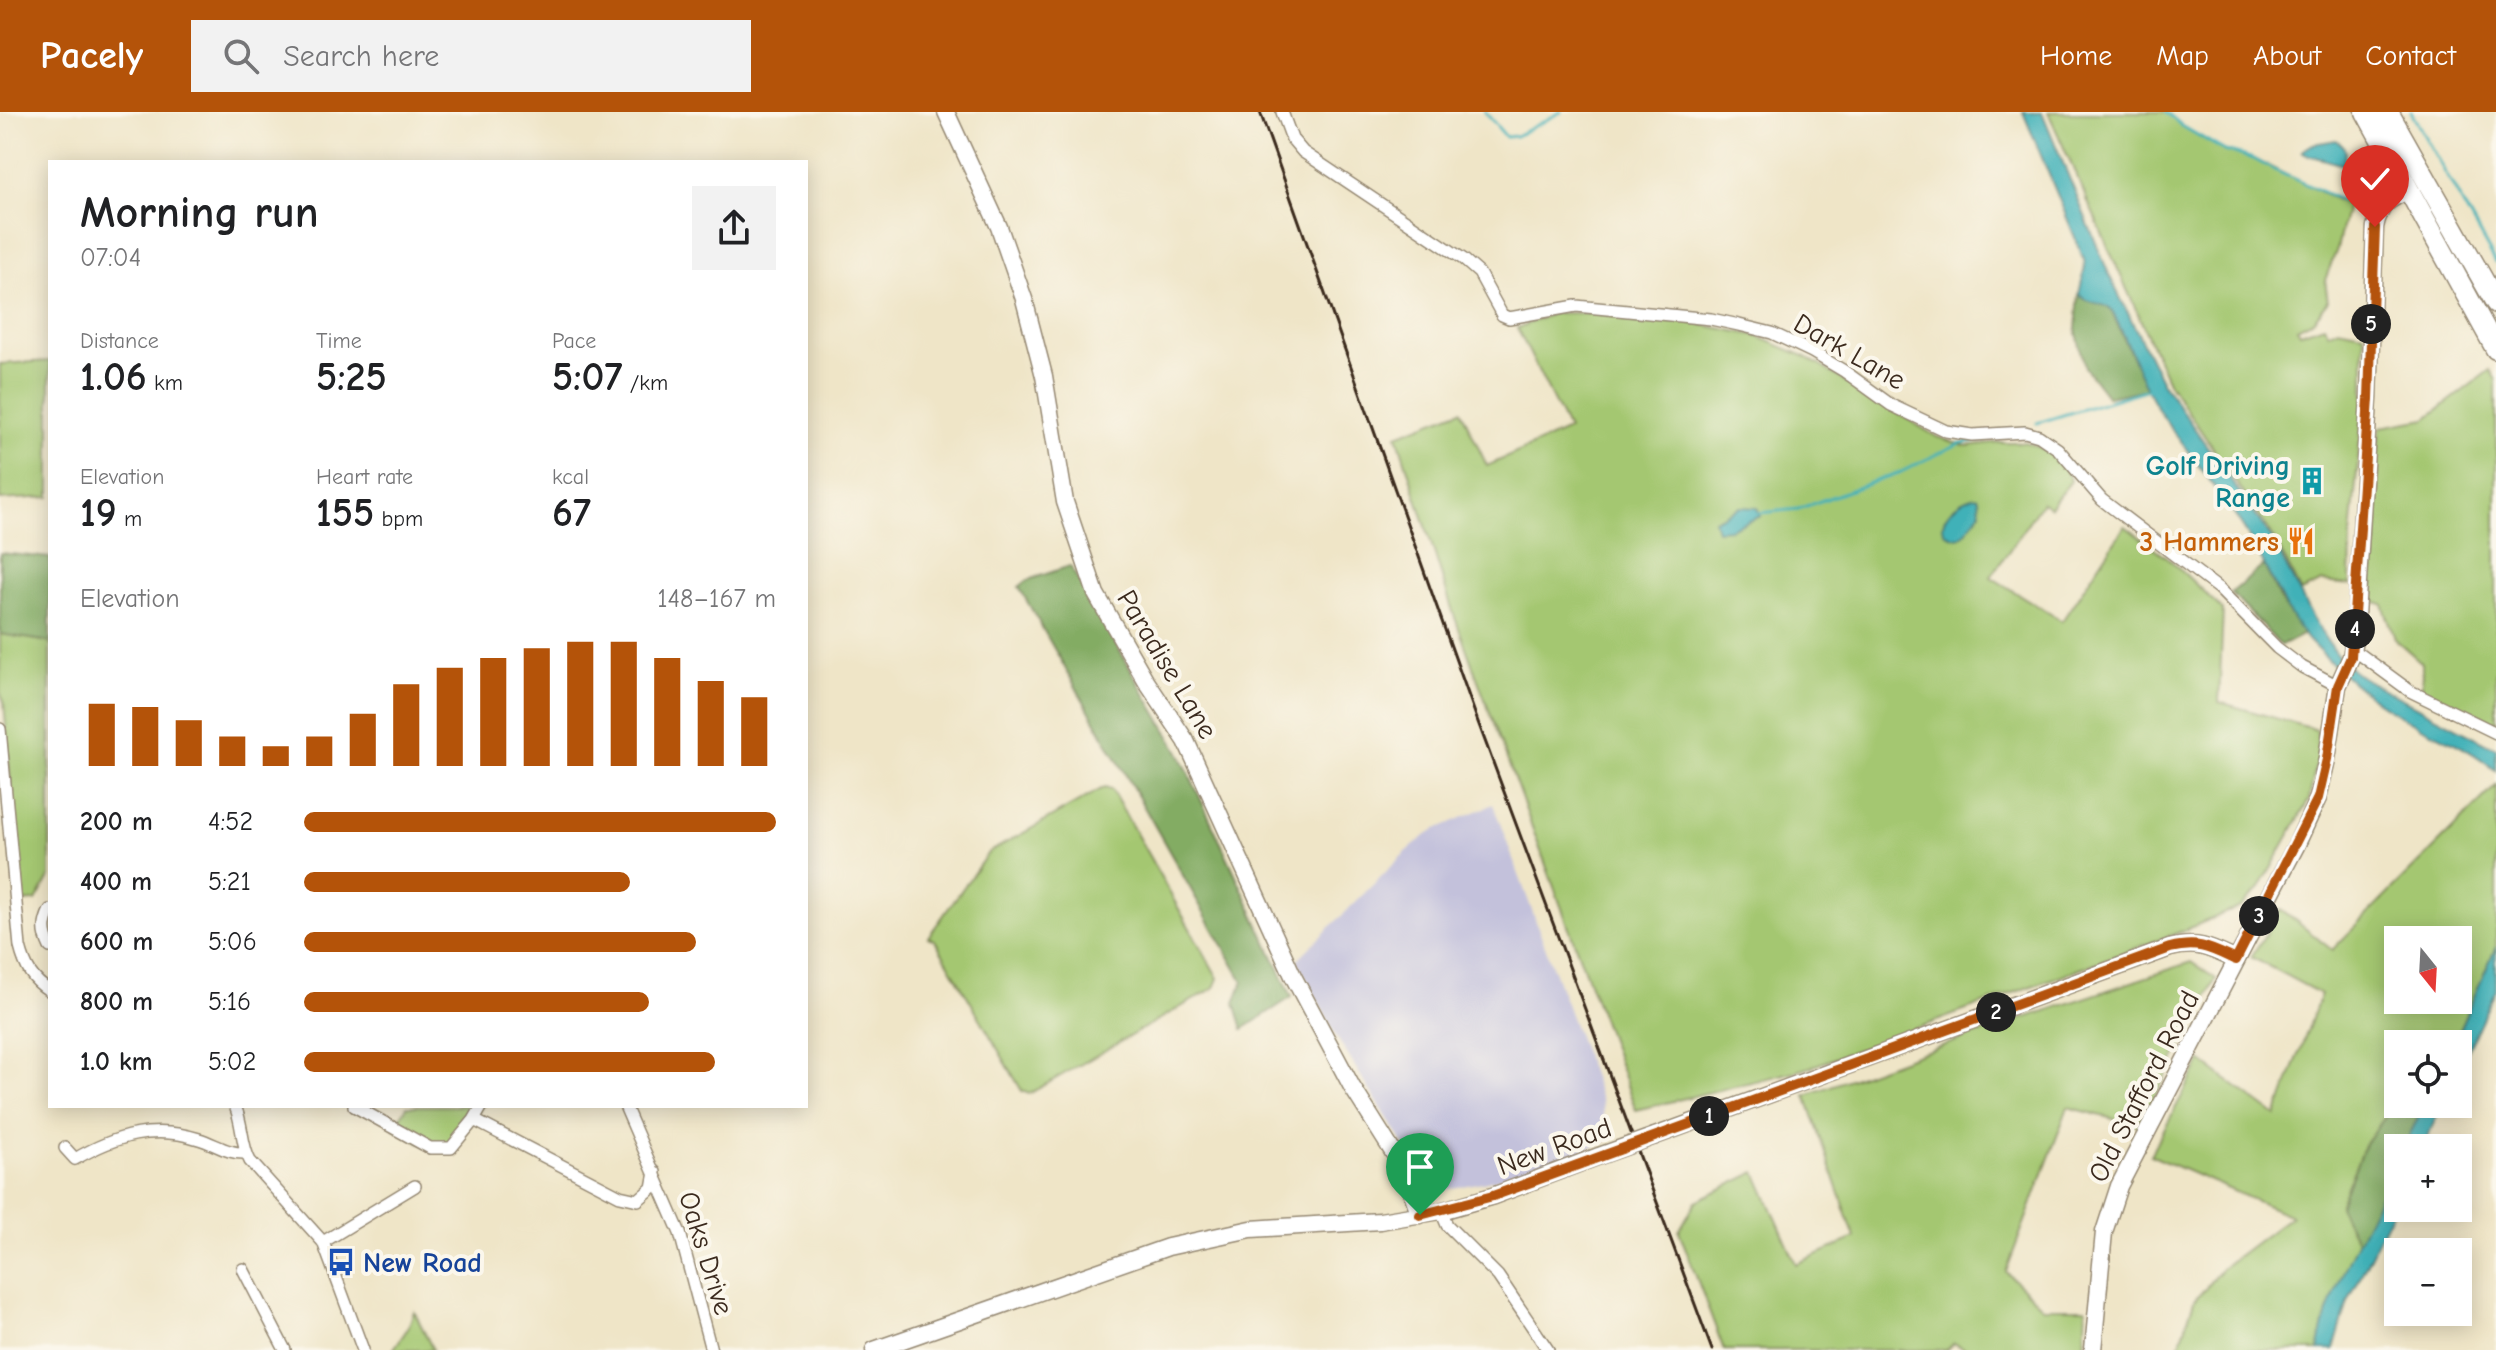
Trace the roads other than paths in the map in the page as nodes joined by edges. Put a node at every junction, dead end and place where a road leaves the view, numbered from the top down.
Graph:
1 (946, 112) edge
2 (1282, 112) edge
3 (2366, 112) edge
4 (2388, 112) edge
5 (2410, 190) junction
6 (2496, 303) edge
7 (2496, 349) edge
8 (2352, 654) junction
9 (2339, 682) junction
10 (0, 729) edge
11 (2496, 733) edge
12 (48, 914) edge
13 (48, 943) edge
14 (2236, 960) junction
15 (48, 990) edge
16 (236, 1108) edge
17 (358, 1108) edge
18 (481, 1108) edge
19 (626, 1108) edge
20 (474, 1120) junction
21 (65, 1148) dead end
22 (246, 1153) junction
23 (655, 1172) junction
24 (415, 1186) dead end
25 (1441, 1211) junction
26 (1420, 1215) junction
27 (323, 1242) junction
28 (243, 1269) dead end
29 (285, 1350) edge
30 (363, 1350) edge
31 (711, 1350) edge
32 (874, 1350) edge
33 (1548, 1350) edge
34 (2093, 1350) edge

1 - 26 street, Paradise Lane
2 - 9 street, Dark Lane
3 - 5 highway
4 - 6 highway
5 - 7 highway
5 - 8 street
8 - 9 street, Old Stafford Road
8 - 11 street
9 - 14 street, Old Stafford Road
10 - 15 street
12 - 13 street
14 - 25 street, New Road, bridge
14 - 34 street, Old Stafford Road
16 - 22 street
17 - 20 street
18 - 20 street
19 - 23 street, Oaks Drive
20 - 23 street, Oaks Drive
21 - 22 street
22 - 27 street
23 - 31 street, Oaks Drive
24 - 27 street
25 - 26 street, New Road
25 - 33 street
26 - 32 street, New Road
27 - 30 street
28 - 29 street

